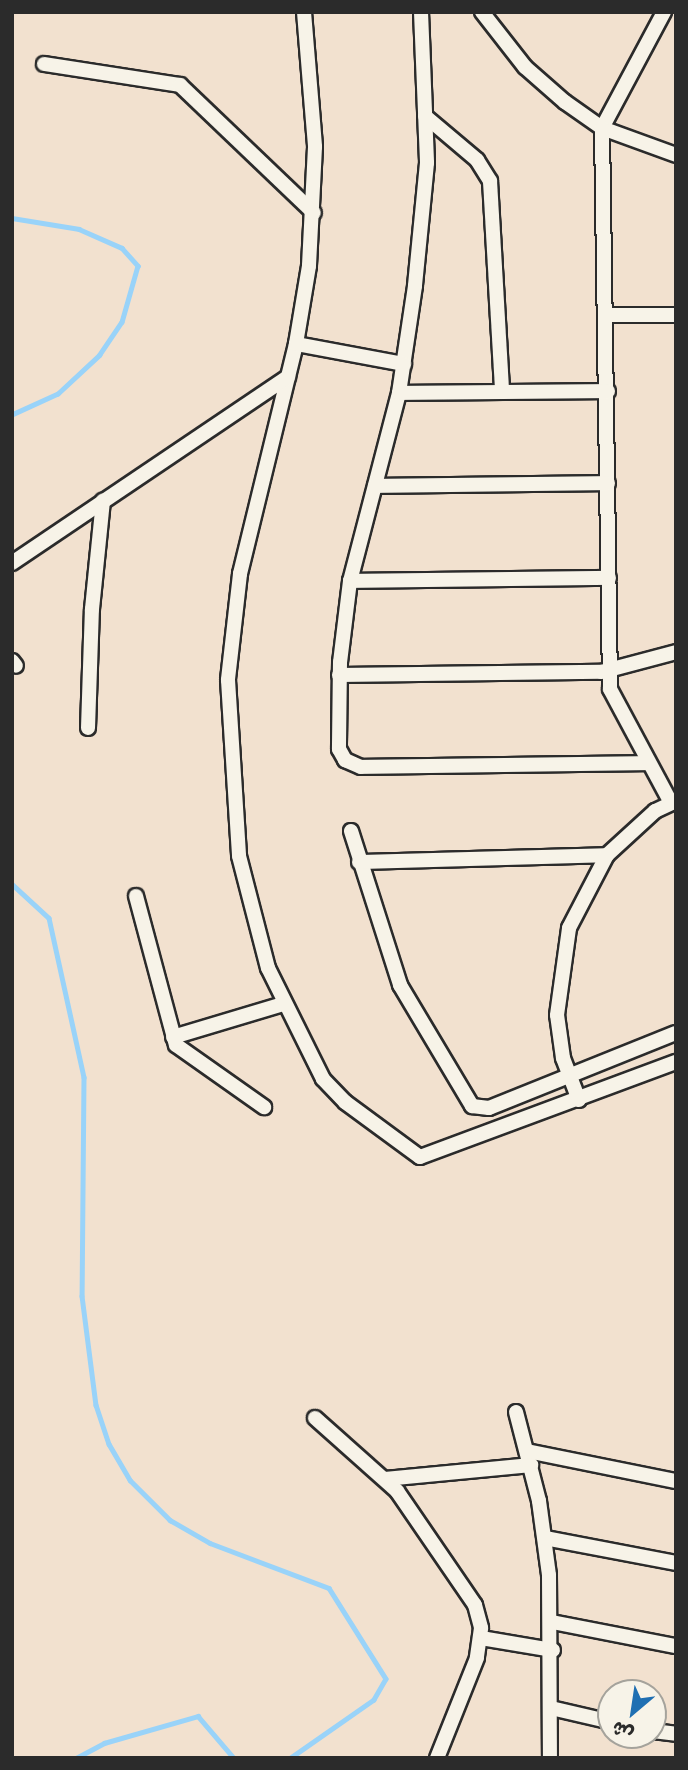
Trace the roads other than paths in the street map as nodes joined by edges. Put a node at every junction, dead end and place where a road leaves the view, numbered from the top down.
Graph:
1 (304, 12) edge
2 (421, 12) edge
3 (482, 12) edge
4 (664, 12) edge
5 (44, 64) dead end
6 (425, 116) junction
7 (602, 128) junction
8 (676, 155) edge
9 (314, 213) junction
10 (608, 315) junction
11 (676, 315) edge
12 (296, 344) junction
13 (404, 364) junction
14 (288, 376) junction
15 (608, 391) junction
16 (502, 392) junction
17 (399, 393) junction
18 (608, 483) junction
19 (375, 486) junction
20 (103, 501) junction
21 (12, 563) edge
22 (609, 578) junction
23 (350, 581) junction
24 (676, 652) edge
25 (609, 671) junction
26 (339, 675) junction
27 (88, 728) dead end
28 (648, 762) junction
29 (673, 802) edge
30 (351, 831) dead end
31 (607, 855) junction
32 (359, 862) junction
33 (136, 896) dead end
34 (283, 1004) junction
35 (676, 1033) edge
36 (173, 1037) junction
37 (676, 1062) edge
38 (569, 1076) junction
39 (579, 1100) junction
40 (264, 1107) dead end
41 (516, 1412) dead end
42 (315, 1418) dead end
43 (529, 1458) junction
44 (385, 1479) junction
45 (676, 1480) edge
46 (545, 1538) junction
47 (676, 1563) edge
48 (552, 1622) junction
49 (481, 1638) junction
50 (676, 1646) edge
51 (553, 1650) junction
52 (551, 1708) junction
53 (597, 1719) edge
54 (437, 1758) edge
55 (550, 1758) edge

1 - 9 street
2 - 6 street
3 - 7 street
4 - 7 street
5 - 9 street
6 - 13 street
6 - 16 street
7 - 8 street
7 - 10 street
9 - 12 street
10 - 11 street
10 - 15 street
12 - 13 street
12 - 14 street
13 - 17 street
14 - 20 street
14 - 34 street
15 - 16 street
15 - 18 street
16 - 17 street
17 - 19 street
18 - 19 street
18 - 22 street
19 - 23 street
20 - 21 street
20 - 27 street
22 - 23 street
22 - 25 street
23 - 26 street
24 - 25 street
25 - 26 street
25 - 28 street
26 - 28 street
28 - 29 street
29 - 31 street
30 - 32 street
31 - 32 street
31 - 38 street
32 - 38 street
33 - 36 street
34 - 36 street
34 - 39 street
35 - 38 street
36 - 40 street
37 - 39 street
38 - 39 street
41 - 43 street
42 - 44 street
43 - 44 street
43 - 45 street
43 - 46 street
44 - 49 street
46 - 47 street
46 - 48 street
48 - 50 street
48 - 51 street
49 - 51 street
49 - 54 street
51 - 52 street
52 - 53 street
52 - 55 street

